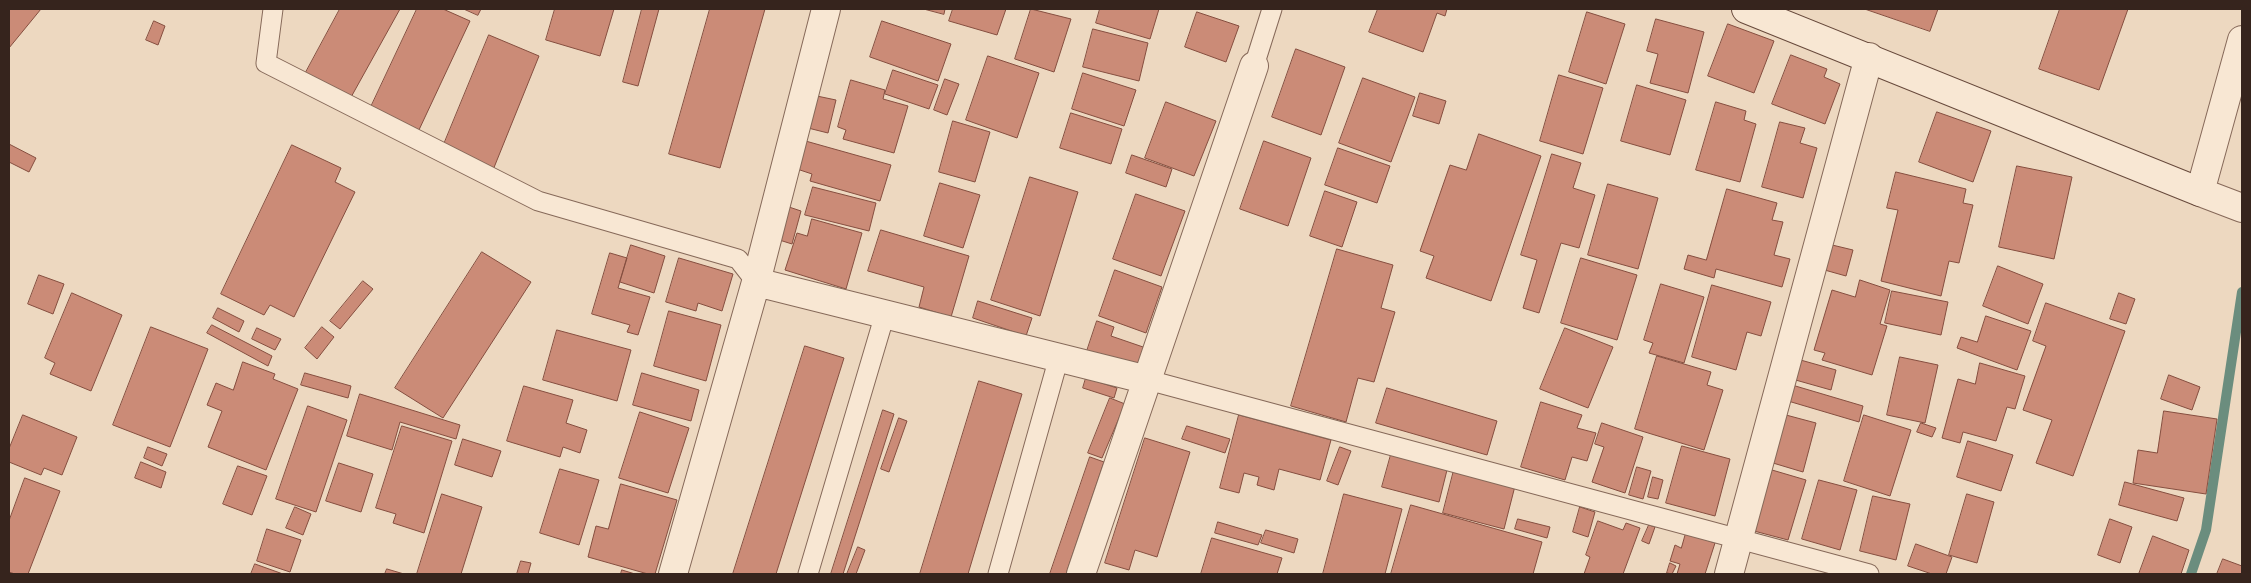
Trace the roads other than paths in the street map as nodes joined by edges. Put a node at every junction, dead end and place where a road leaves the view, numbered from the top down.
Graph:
1 (273, 9) edge
2 (826, 9) edge
3 (1272, 9) edge
4 (1746, 9) edge
5 (2242, 40) edge
6 (1869, 57) junction
7 (1254, 66) joint
8 (2200, 192) junction
9 (2242, 208) edge
10 (756, 282) junction
11 (885, 314) junction
12 (1059, 357) junction
13 (1148, 380) junction
14 (1738, 538) junction
15 (673, 574) edge
16 (808, 574) edge
17 (998, 574) edge
18 (1082, 574) edge
19 (1728, 574) edge
20 (1869, 574) edge

1 - 10 lane
2 - 10 street
3 - 7 lane
4 - 6 street
5 - 8 street
6 - 8 street
6 - 14 street
7 - 13 street
8 - 9 street
10 - 11 street
10 - 15 street
11 - 12 street
11 - 16 lane
12 - 13 street
12 - 17 lane
13 - 14 lane
13 - 18 street
14 - 19 street
14 - 20 lane

